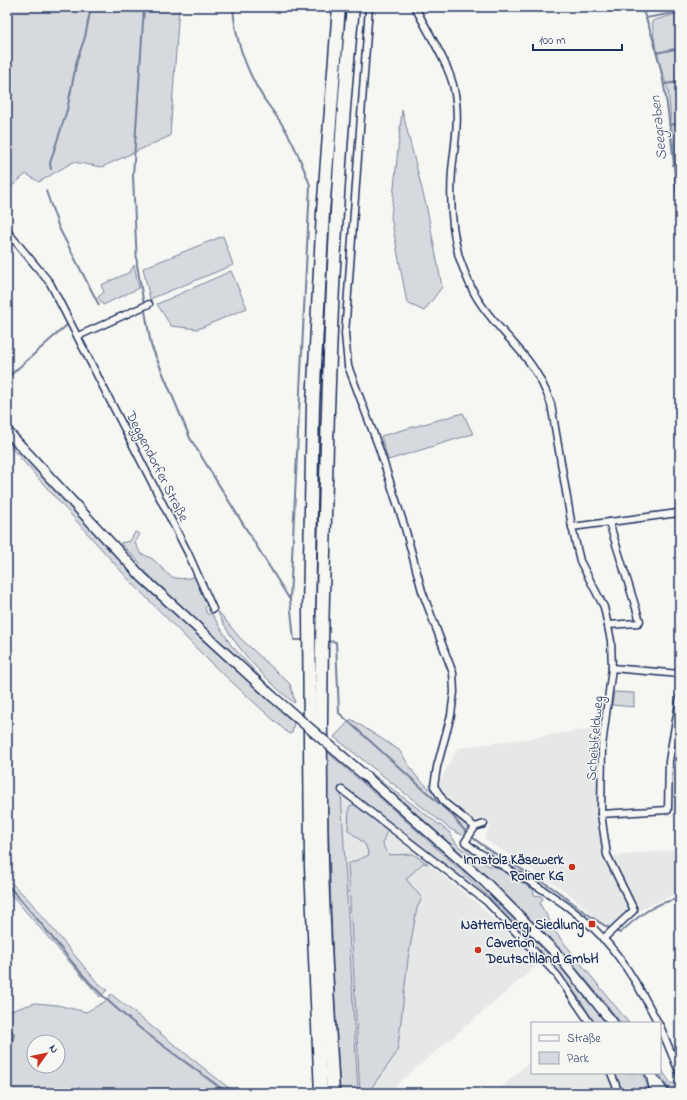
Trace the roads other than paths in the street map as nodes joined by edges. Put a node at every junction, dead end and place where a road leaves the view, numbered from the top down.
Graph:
1 (339, 7) edge
2 (353, 7) edge
3 (369, 7) edge
4 (415, 7) edge
5 (7, 231) edge
6 (146, 306) dead end
7 (78, 336) junction
8 (7, 430) edge
9 (680, 519) edge
10 (610, 522) junction
11 (572, 527) junction
12 (213, 608) dead end
13 (608, 626) junction
14 (612, 668) junction
15 (680, 674) edge
16 (680, 697) edge
17 (342, 790) dead end
18 (601, 814) junction
19 (484, 824) dead end
20 (472, 832) junction
21 (603, 938) junction
22 (589, 1022) edge
23 (612, 1022) edge
24 (657, 1022) edge
25 (661, 1028) edge
26 (611, 1074) edge
27 (650, 1074) edge
28 (651, 1074) edge
29 (680, 1074) edge
30 (321, 1093) edge
31 (333, 1093) edge
32 (618, 1093) edge
33 (654, 1093) edge
34 (664, 1093) edge

1 - 30 highway
2 - 31 highway
3 - 20 street
4 - 11 street, Scheiblfeldweg
5 - 7 street, Deggendorfer Straße
6 - 7 street
7 - 12 street, Deggendorfer Straße
8 - 23 main road, bridge
9 - 10 street
10 - 11 street
10 - 13 street
11 - 13 street, Scheiblfeldweg
13 - 14 street, Scheiblfeldweg
14 - 15 street
14 - 18 street, Scheiblfeldweg
16 - 18 street
17 - 22 street
18 - 21 street, Scheiblfeldweg
19 - 20 street
20 - 21 street
21 - 24 street
25 - 29 street
26 - 32 street
27 - 33 street
28 - 34 main road

